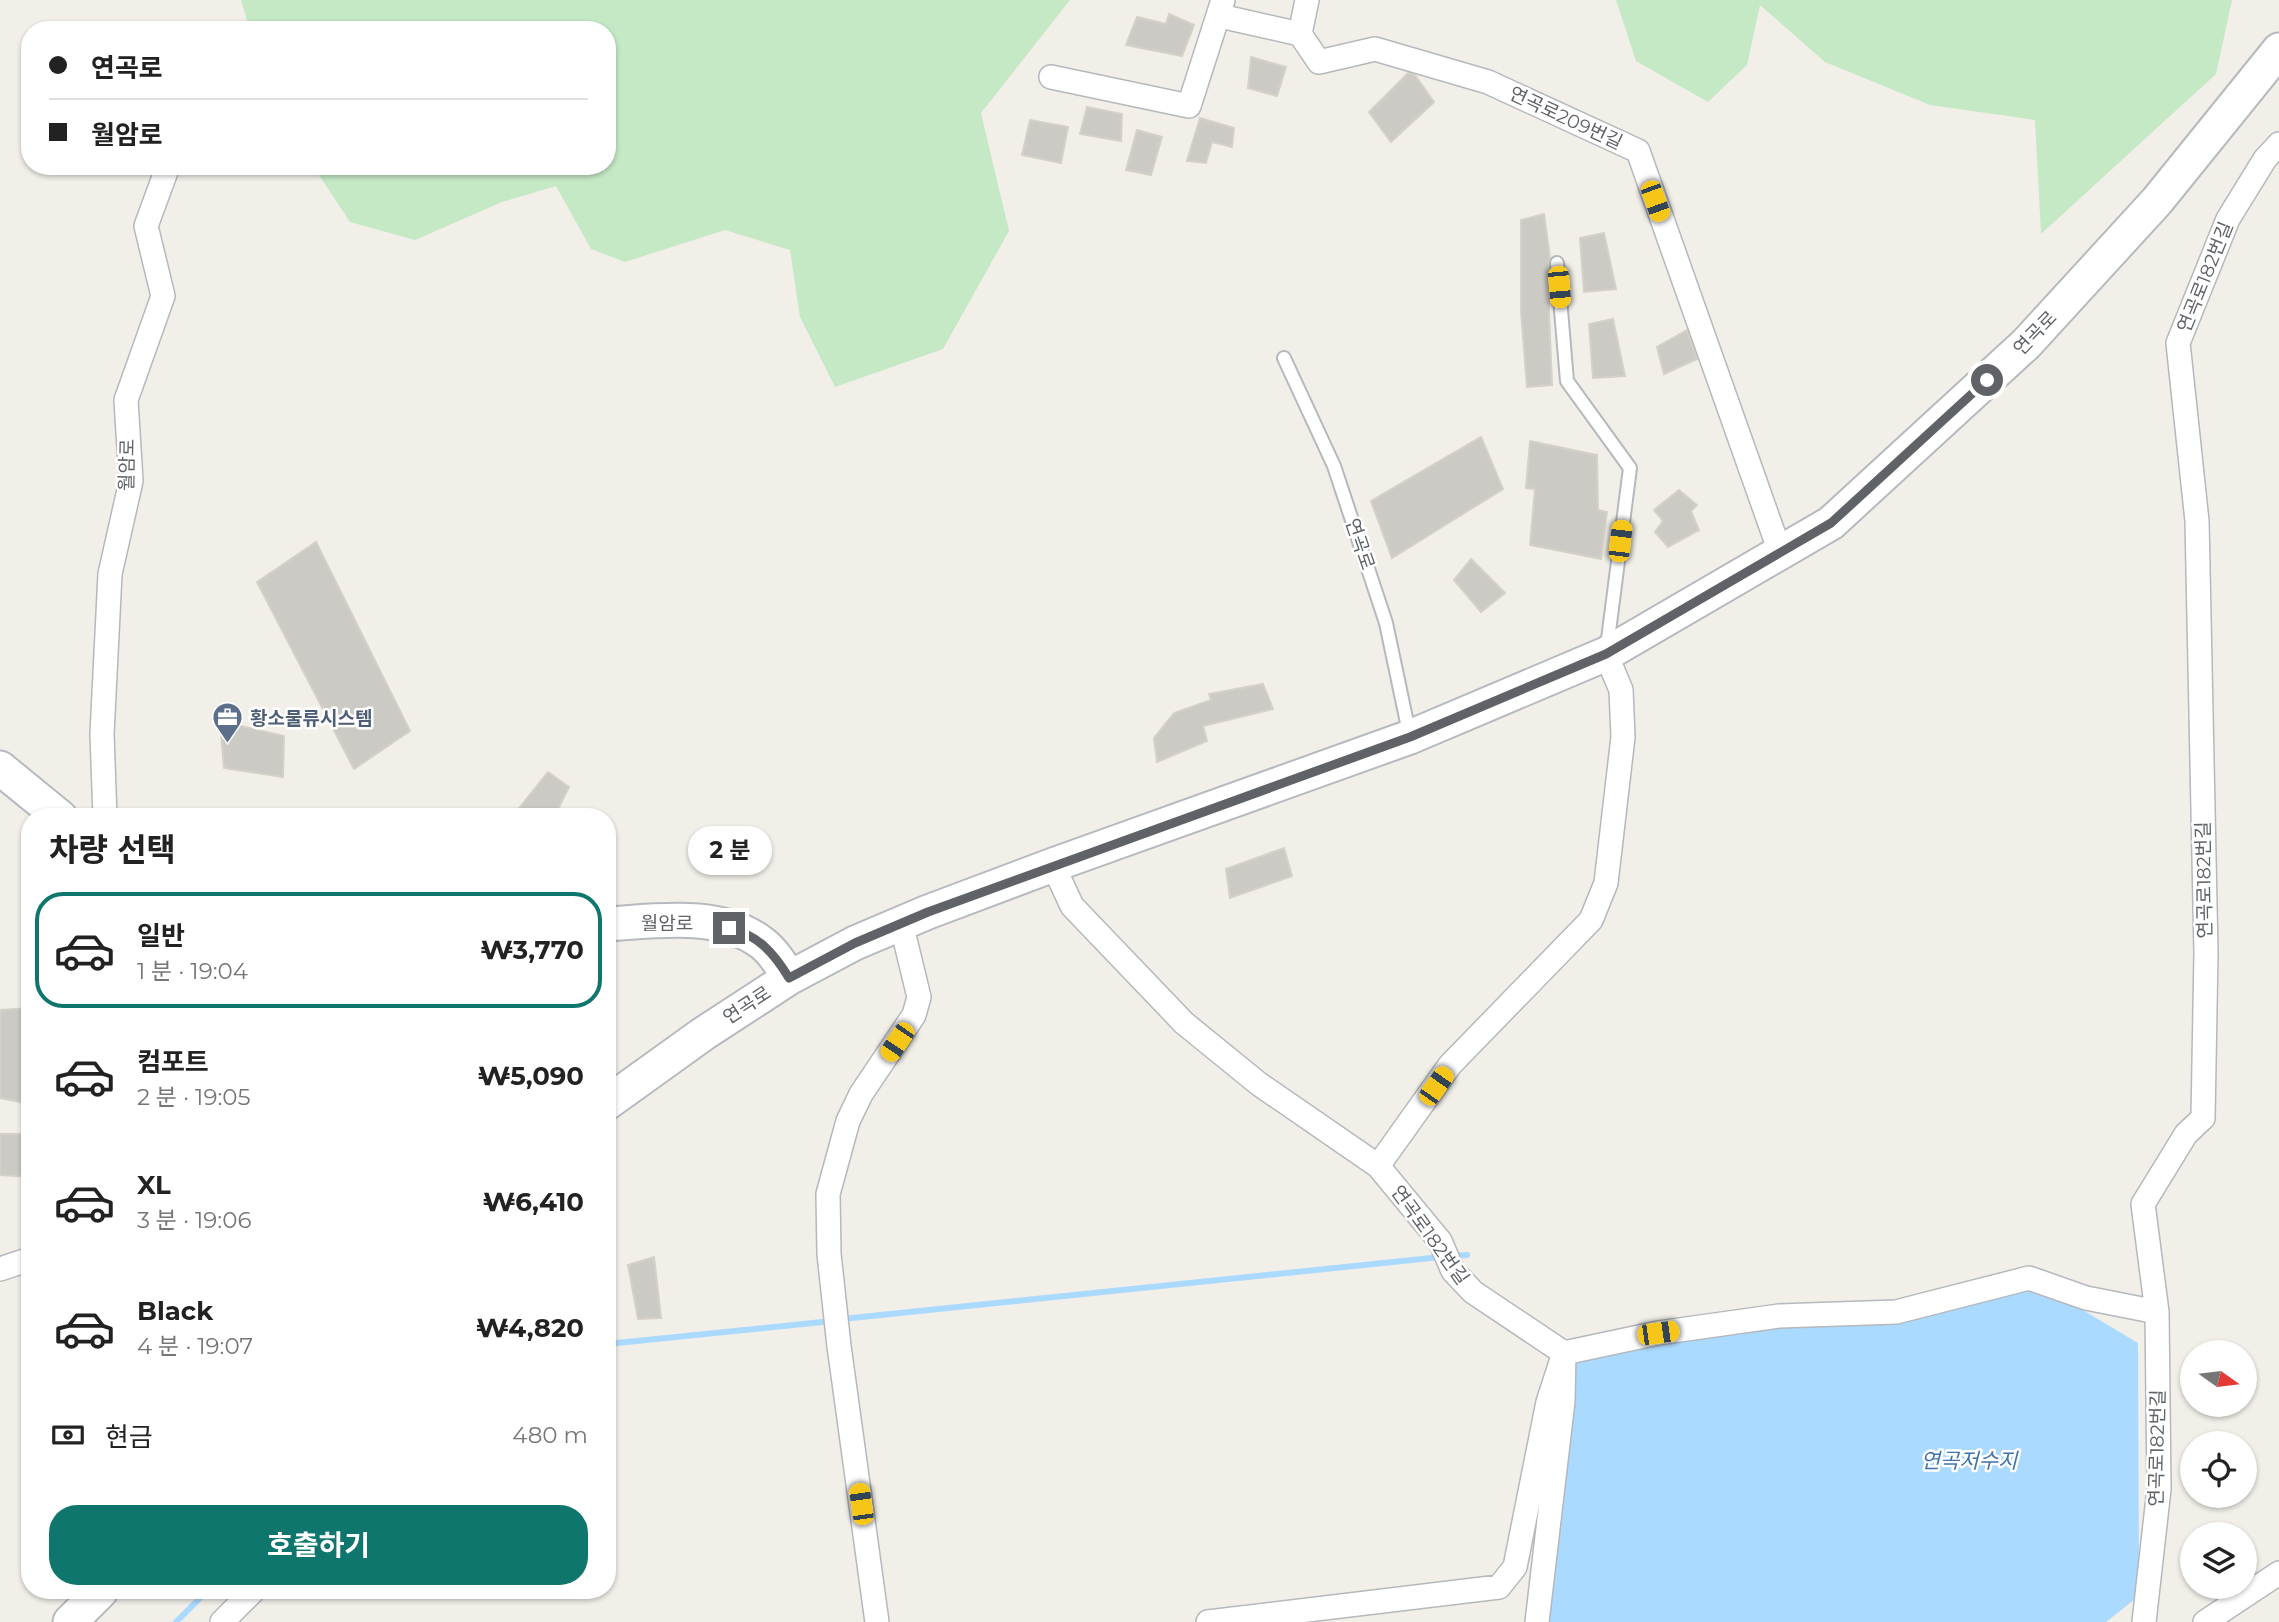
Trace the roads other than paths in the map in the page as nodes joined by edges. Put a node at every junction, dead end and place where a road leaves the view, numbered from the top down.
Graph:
1 (1307, 0) edge
2 (1221, 8) edge
3 (1300, 34) junction
4 (2279, 50) edge
5 (1051, 77) dead end
6 (2279, 144) edge
7 (164, 175) edge
8 (1557, 264) dead end
9 (1284, 358) dead end
10 (1780, 552) junction
11 (1606, 654) junction
12 (1410, 737) junction
13 (0, 768) edge
14 (49, 808) edge
15 (105, 808) edge
16 (1054, 865) junction
17 (901, 923) junction
18 (616, 924) edge
19 (789, 978) junction
20 (616, 1096) edge
21 (1378, 1166) junction
22 (21, 1262) edge
23 (0, 1269) edge
24 (2157, 1312) junction
25 (1564, 1353) junction
26 (2279, 1573) edge
27 (93, 1599) edge
28 (245, 1599) edge
29 (70, 1622) edge
30 (222, 1622) edge
31 (877, 1622) edge
32 (1208, 1622) edge
33 (1538, 1622) edge
34 (2146, 1622) edge
35 (2205, 1622) edge

1 - 3 street
2 - 3 street
2 - 5 street
3 - 10 street, 연곡로209번길
4 - 10 street, 연곡로
6 - 24 street, 연곡로182번길
7 - 15 street, 월암로
8 - 11 lane
9 - 12 lane, 연곡로
10 - 11 street, 연곡로
11 - 12 street, 연곡로
11 - 21 street
12 - 16 street, 연곡로
13 - 14 street
16 - 17 street, 연곡로
16 - 21 street, 연곡로182번길
17 - 19 street, 연곡로
17 - 31 street
18 - 19 street, 월암로
19 - 20 street, 연곡로
21 - 25 street, 연곡로182번길
22 - 23 street
24 - 25 street
24 - 34 street, 연곡로182번길
25 - 32 street
25 - 33 street
26 - 35 street
27 - 29 street
28 - 30 street

